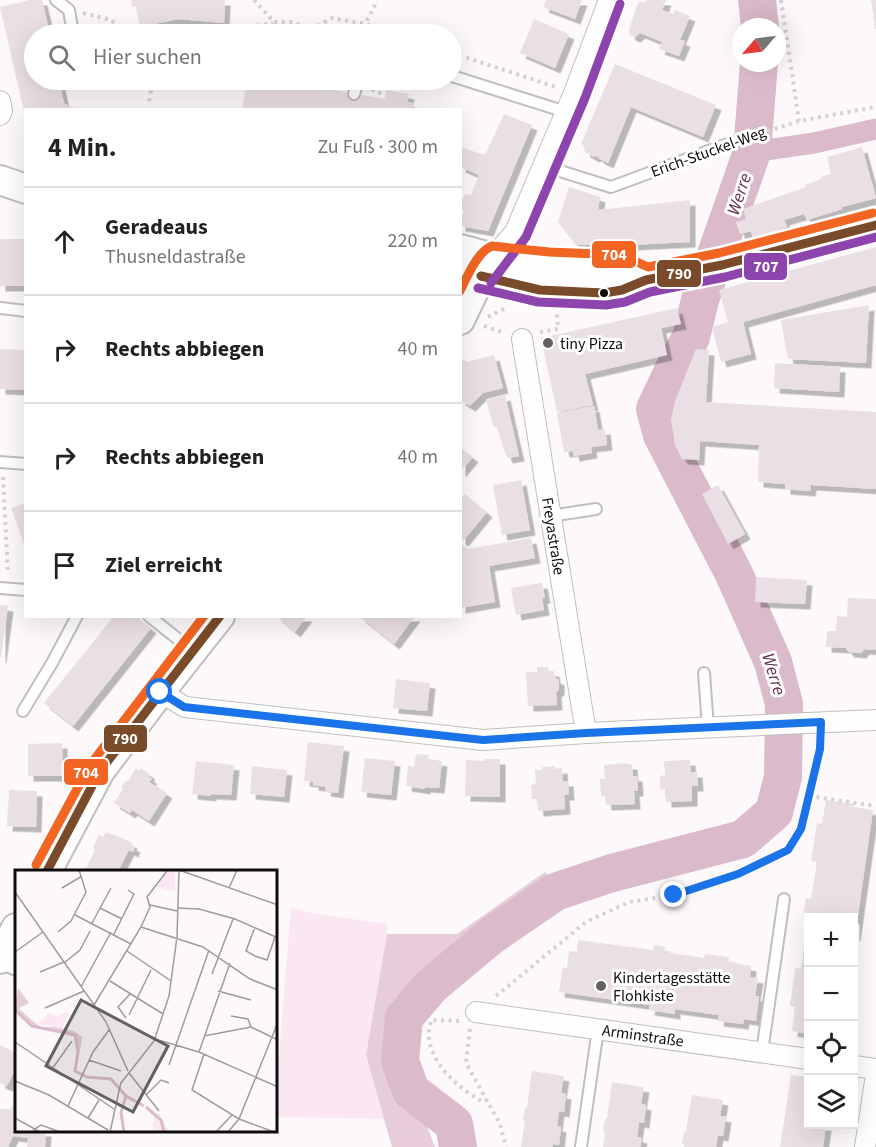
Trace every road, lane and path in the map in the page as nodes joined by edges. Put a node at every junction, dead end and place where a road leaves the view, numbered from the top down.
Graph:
1 (56, 0) edge
2 (254, 0) edge
3 (376, 0) edge
4 (609, 0) edge
5 (781, 0) edge
6 (69, 10) junction
7 (274, 22) junction
8 (72, 24) edge
9 (116, 24) edge
10 (263, 24) edge
11 (298, 24) edge
12 (319, 24) edge
13 (366, 24) joint
14 (462, 56) edge
15 (462, 79) edge
16 (151, 90) edge
17 (355, 90) edge
18 (373, 90) edge
19 (574, 93) junction
20 (354, 94) dead end
21 (385, 94) dead end
22 (0, 101) edge
23 (149, 101) dead end
24 (876, 107) edge
25 (566, 112) junction
26 (0, 115) edge
27 (799, 121) junction
28 (733, 142) joint
29 (544, 166) junction
30 (24, 173) edge
31 (0, 180) edge
32 (24, 188) edge
33 (876, 225) edge
34 (462, 253) edge
35 (474, 274) edge
36 (556, 303) dead end
37 (0, 308) edge
38 (24, 311) edge
39 (462, 316) edge
40 (462, 319) edge
41 (522, 339) junction
42 (1, 462) edge
43 (24, 464) edge
44 (596, 508) dead end
45 (550, 516) junction
46 (9, 578) dead end
47 (0, 588) edge
48 (24, 590) edge
49 (76, 618) edge
50 (152, 618) edge
51 (218, 618) edge
52 (193, 651) junction
53 (704, 673) dead end
54 (160, 692) junction
55 (22, 711) dead end
56 (876, 720) edge
57 (811, 722) junction
58 (708, 728) junction
59 (586, 733) junction
60 (809, 796) junction
61 (876, 806) edge
62 (48, 870) edge
63 (784, 899) dead end
64 (15, 930) edge
65 (0, 961) edge
66 (15, 969) edge
67 (471, 1016) junction
68 (598, 1029) junction
69 (762, 1052) junction
70 (804, 1058) edge
71 (858, 1067) edge
72 (876, 1069) edge
73 (876, 1075) edge
74 (487, 1100) junction
75 (506, 1147) edge
76 (581, 1147) edge
77 (865, 1147) edge

1 - 6 lane
2 - 7 path
3 - 13 path
4 - 19 street
5 - 27 path
6 - 8 lane
6 - 9 path
7 - 10 path
7 - 11 path
12 - 13 path
14 - 19 path
15 - 25 lane
16 - 23 path
17 - 20 lane
18 - 21 path, bridge
19 - 25 street
22 - 26 street
24 - 27 path, Erich-Stuckel-Weg
25 - 29 street
27 - 28 path, Erich-Stuckel-Weg
28 - 29 lane, Erich-Stuckel-Weg
29 - 35 street
30 - 31 main road
31 - 32 main road
33 - 35 main road
34 - 35 main road
35 - 39 main road
36 - 41 path
37 - 38 lane
40 - 41 path
41 - 45 street, Freyastraße
42 - 43 lane
42 - 46 path
44 - 45 lane
45 - 59 street, Freyastraße
47 - 48 lane
49 - 55 lane
50 - 52 lane
51 - 52 main road
52 - 54 main road
53 - 58 lane
54 - 59 street
54 - 62 main road
56 - 57 street
57 - 58 street
57 - 60 path
58 - 59 street
60 - 61 path
60 - 67 path
63 - 69 lane
64 - 65 main road
65 - 66 lane
67 - 68 street, Arminstraße
67 - 74 path
67 - 74 path
68 - 69 street, Arminstraße
68 - 76 lane
69 - 70 street, Arminstraße
71 - 72 street
73 - 77 street
74 - 75 path

